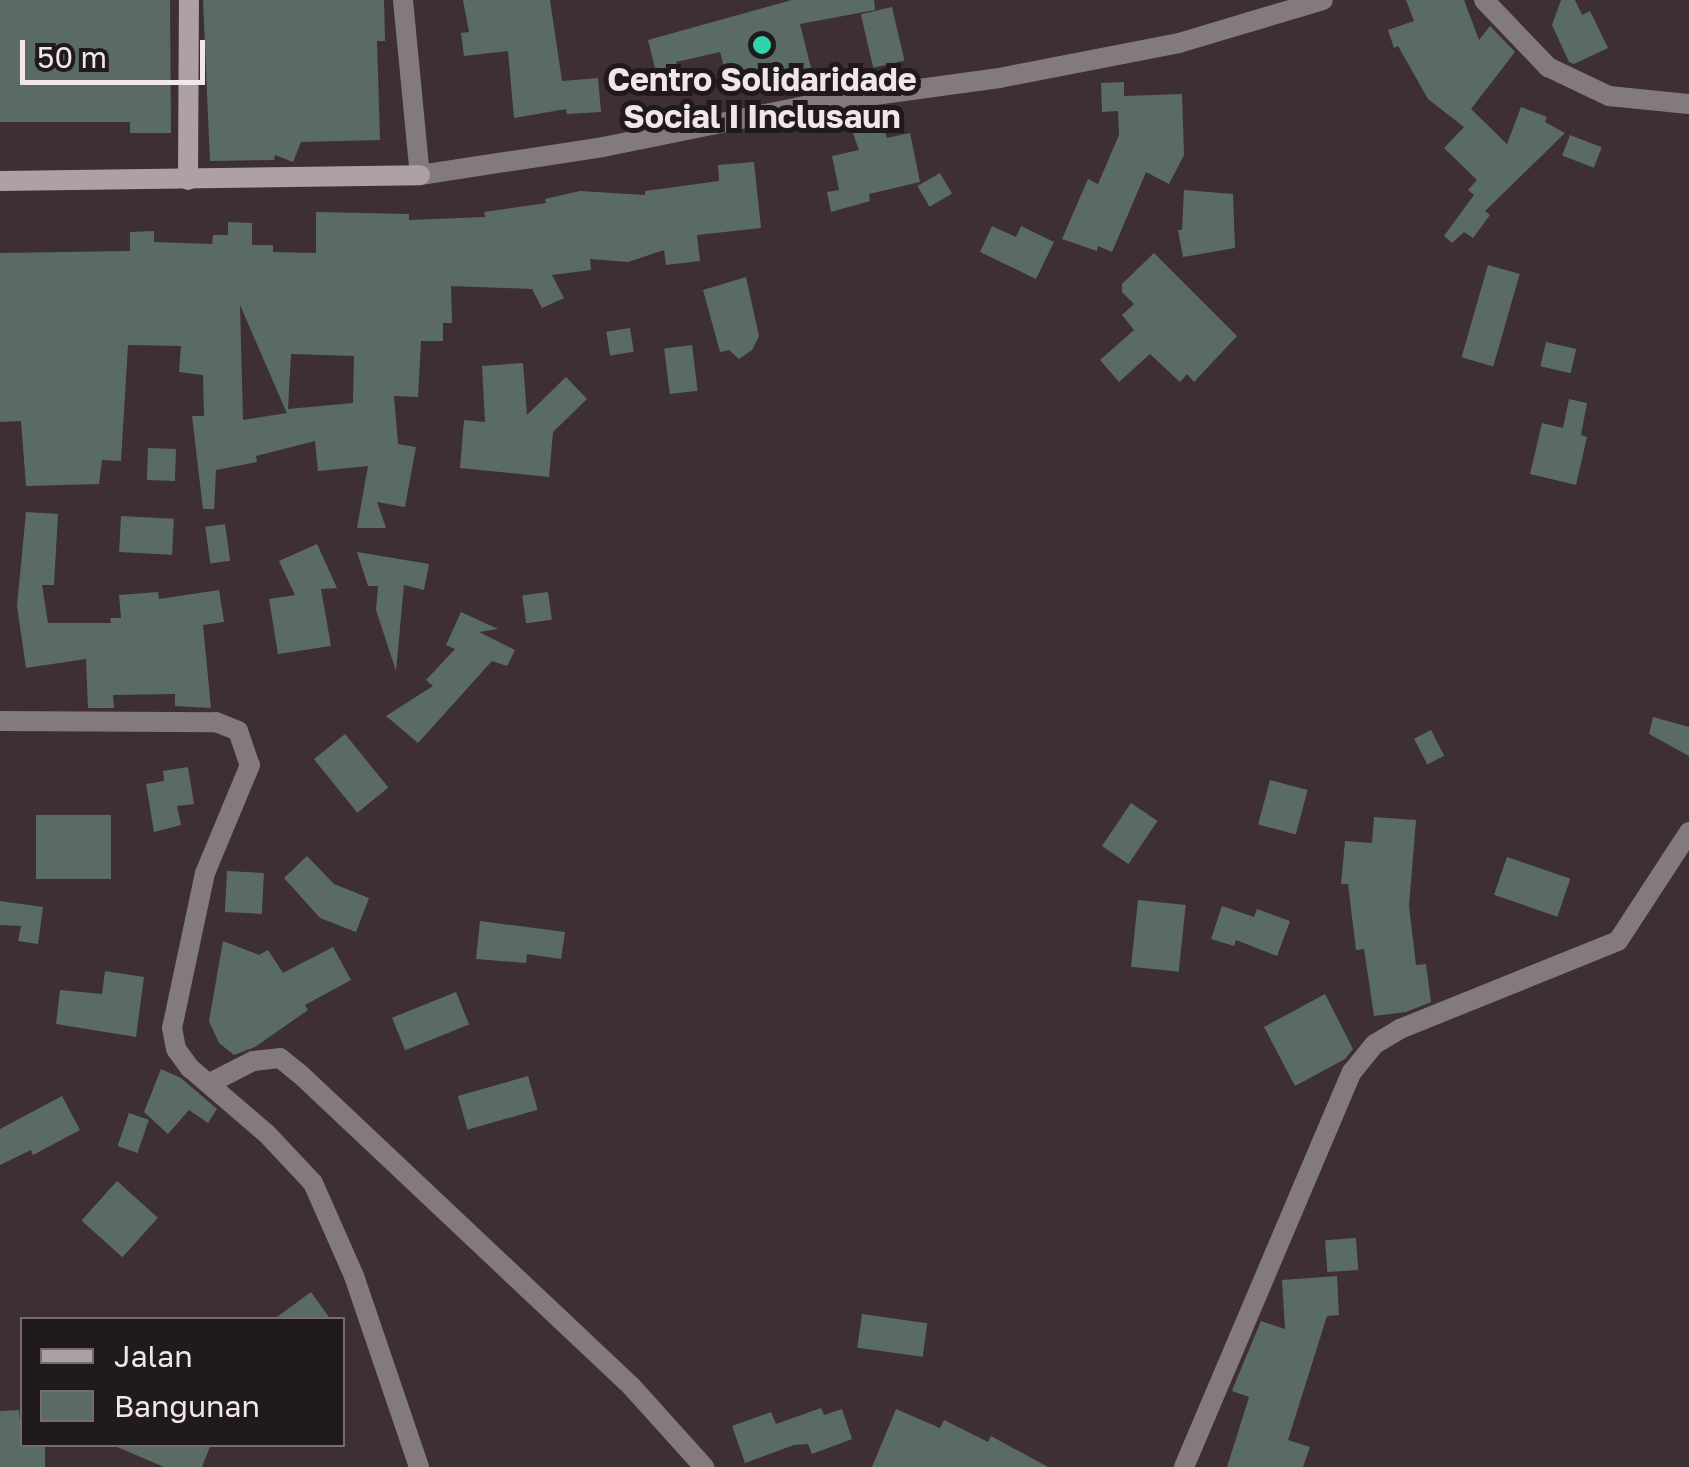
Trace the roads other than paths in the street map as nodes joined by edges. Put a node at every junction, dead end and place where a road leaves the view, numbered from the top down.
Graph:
1 (188, 0) edge
2 (403, 0) edge
3 (1323, 0) edge
4 (1484, 0) edge
5 (1689, 104) edge
6 (420, 175) junction
7 (188, 180) junction
8 (0, 181) edge
9 (0, 721) edge
10 (1689, 832) edge
11 (210, 1083) junction
12 (419, 1467) edge
13 (704, 1467) edge
14 (1184, 1467) edge

1 - 7 street
2 - 6 street
3 - 6 street
4 - 5 street
6 - 7 street
7 - 8 street
9 - 11 street
10 - 14 street
11 - 12 street
11 - 13 street

